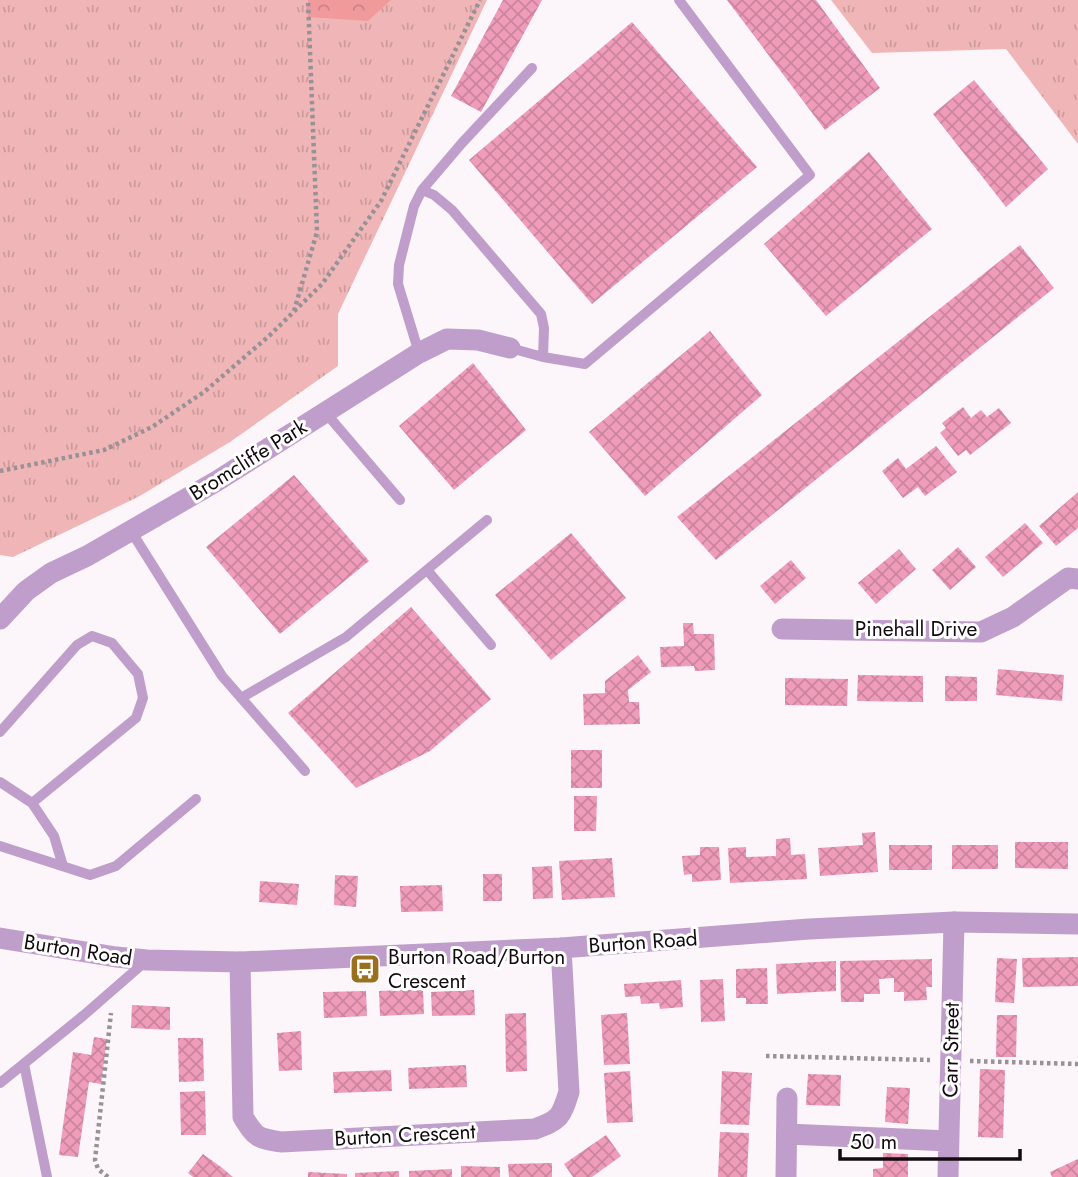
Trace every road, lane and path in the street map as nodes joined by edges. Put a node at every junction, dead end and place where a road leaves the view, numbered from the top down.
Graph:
1 (308, 0) edge
2 (480, 0) edge
3 (679, 0) edge
4 (532, 68) dead end
5 (422, 190) junction
6 (294, 312) junction
7 (510, 348) joint
8 (419, 353) junction
9 (543, 357) junction
10 (325, 412) junction
11 (0, 471) edge
12 (400, 500) dead end
13 (487, 520) dead end
14 (131, 531) junction
15 (427, 570) junction
16 (1078, 579) edge
17 (2, 613) edge
18 (782, 629) dead end
19 (491, 645) dead end
20 (241, 698) junction
21 (0, 732) edge
22 (305, 771) dead end
23 (0, 782) edge
24 (196, 799) dead end
25 (32, 803) junction
26 (0, 846) edge
27 (63, 866) junction
28 (954, 922) junction
29 (1078, 924) edge
30 (0, 938) edge
31 (561, 948) junction
32 (147, 960) junction
33 (240, 962) junction
34 (114, 987) junction
35 (766, 1056) dead end
36 (951, 1061) junction
37 (24, 1064) junction
38 (1078, 1064) edge
39 (0, 1083) edge
40 (787, 1098) dead end
41 (787, 1135) junction
42 (949, 1141) junction
43 (47, 1177) edge
44 (108, 1177) edge
45 (786, 1177) edge
46 (948, 1177) edge

1 - 6 path
2 - 6 path
3 - 9 lane
4 - 5 lane
5 - 8 lane
5 - 9 lane
6 - 11 path
7 - 8 street, Bromcliffe Park
7 - 9 lane
8 - 10 street, Bromcliffe Park
10 - 12 lane
10 - 14 street, Bromcliffe Park
13 - 15 lane
14 - 17 street, Bromcliffe Park
14 - 20 lane
15 - 19 lane
15 - 20 lane
16 - 18 street, Pinehall Drive
20 - 22 lane
21 - 25 lane
23 - 25 lane
24 - 27 lane
25 - 27 lane
26 - 27 lane
28 - 29 street, Burton Road
28 - 31 street, Burton Road
28 - 36 street, Carr Street
30 - 32 street, Burton Road
31 - 33 street, Burton Road
31 - 33 street, Burton Crescent
32 - 33 street, Burton Road
32 - 34 lane
34 - 37 lane
34 - 44 path
35 - 36 path
36 - 38 path
36 - 42 street, Carr Street
37 - 39 lane
37 - 43 lane
40 - 41 street
41 - 42 street
41 - 45 street
42 - 46 street, Carr Street

